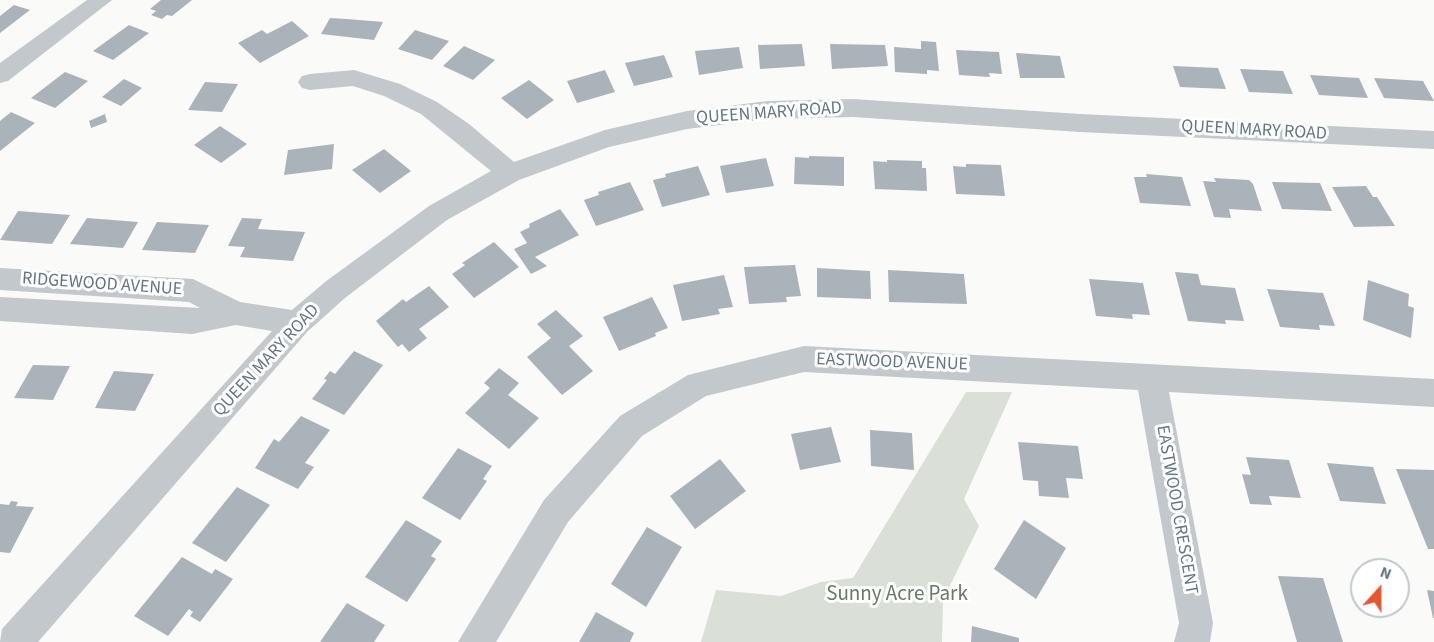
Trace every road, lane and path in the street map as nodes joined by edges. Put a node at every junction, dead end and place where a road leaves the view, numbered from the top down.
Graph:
1 (101, 0) edge
2 (0, 75) edge
3 (310, 82) dead end
4 (1434, 140) edge
5 (510, 173) junction
6 (0, 279) edge
7 (0, 309) edge
8 (236, 313) junction
9 (297, 323) junction
10 (1151, 377) junction
11 (1434, 393) edge
12 (15, 642) edge
13 (476, 642) edge
14 (1192, 642) edge

1 - 2 street
3 - 5 street
4 - 5 street, QUEEN MARY ROAD
5 - 9 street, QUEEN MARY ROAD
6 - 8 street, RIDGEWOOD AVENUE
7 - 8 street, RIDGEWOOD AVENUE
8 - 9 street, RIDGEWOOD AVENUE
9 - 12 street, QUEEN MARY ROAD
10 - 11 street, EASTWOOD AVENUE
10 - 13 street, EASTWOOD AVENUE
10 - 14 street, EASTWOOD CRESCENT

